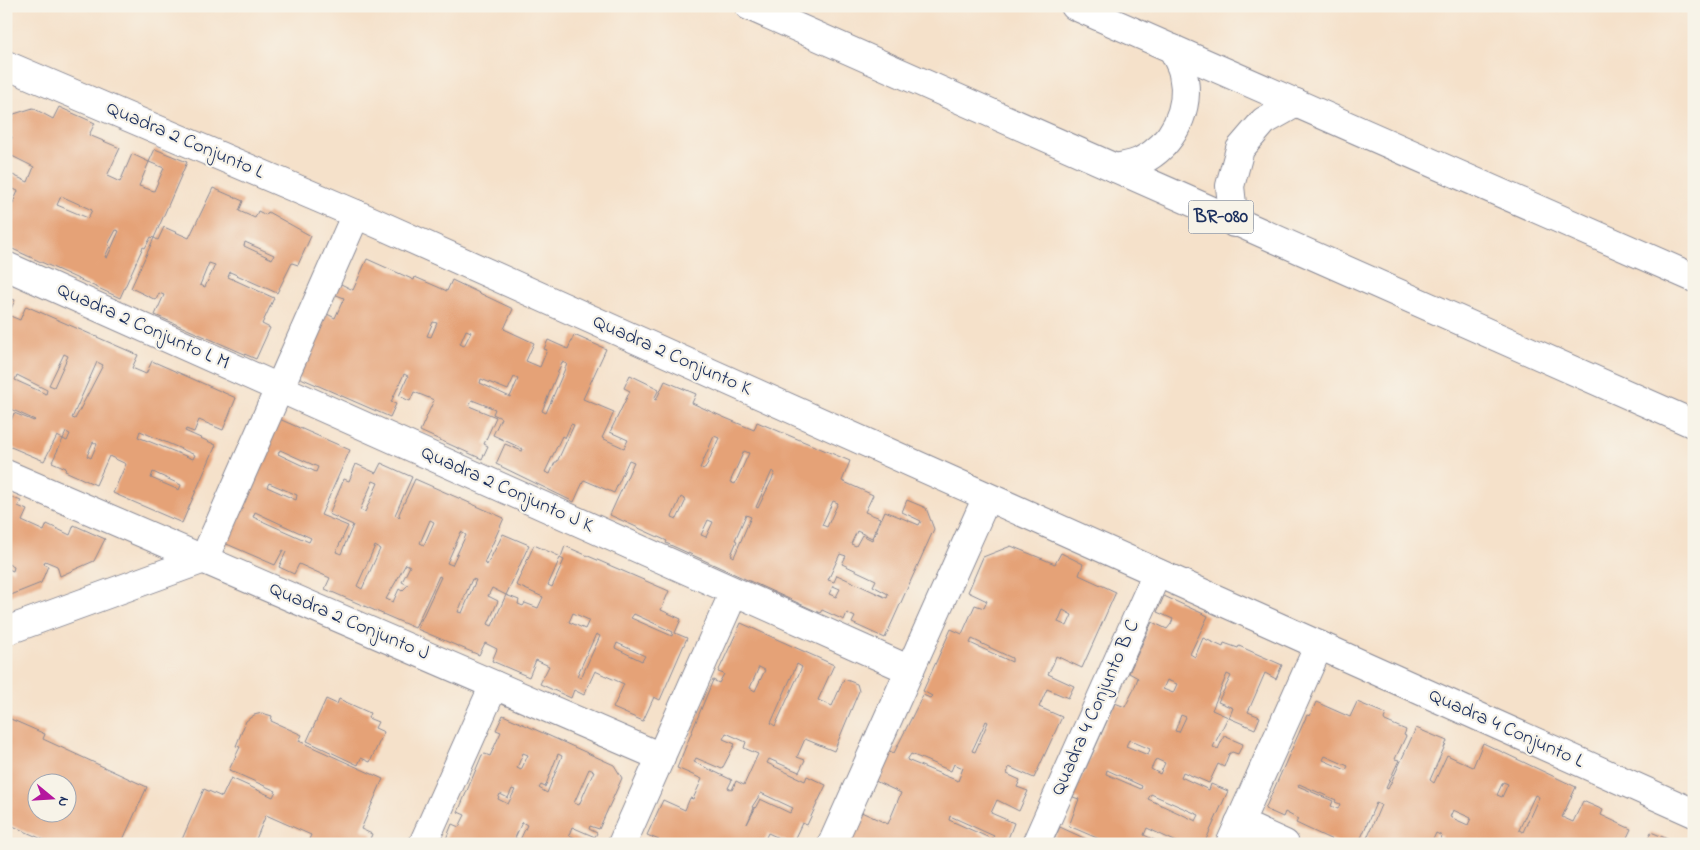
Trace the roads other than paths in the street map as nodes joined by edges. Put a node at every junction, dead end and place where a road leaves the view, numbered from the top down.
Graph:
1 (749, 6) edge
2 (1075, 6) edge
3 (1173, 49) junction
4 (9, 73) edge
5 (1296, 103) junction
6 (1115, 168) junction
7 (356, 214) junction
8 (1234, 222) junction
9 (6, 266) edge
10 (1694, 278) edge
11 (279, 388) junction
12 (1694, 424) edge
13 (6, 474) edge
14 (987, 497) junction
15 (204, 560) junction
16 (1157, 573) junction
17 (734, 592) junction
18 (6, 631) edge
19 (1319, 645) junction
20 (910, 670) junction
21 (494, 685) junction
22 (660, 757) junction
23 (1694, 813) edge
24 (1234, 833) edge
25 (423, 844) edge
26 (622, 844) edge
27 (832, 844) edge
28 (1036, 844) edge
29 (1284, 844) edge

1 - 6 main road, BR-080
2 - 3 main road
3 - 5 main road
3 - 6 main road
4 - 7 main road, Quadra 2 Conjunto L
5 - 8 main road
5 - 10 main road
6 - 8 main road, BR-080
7 - 11 main road
7 - 14 main road, Quadra 2 Conjunto K
8 - 12 main road, BR-080
9 - 11 main road, Quadra 2 Conjunto L M
11 - 15 main road
11 - 17 main road, Quadra 2 Conjunto J K
13 - 15 main road, Quadra 2 Conjunto J
14 - 16 main road, Quadra 2 Conjunto K
14 - 20 main road
15 - 18 main road
15 - 21 main road, Quadra 2 Conjunto J
16 - 19 main road, Quadra 4 Conjunto L
16 - 28 main road, Quadra 4 Conjunto B C
17 - 20 main road, Quadra 2 Conjunto J K
17 - 22 main road
19 - 23 main road, Quadra 4 Conjunto L
19 - 24 main road
20 - 27 main road
21 - 22 main road, Quadra 2 Conjunto J
21 - 25 main road
22 - 26 main road
24 - 29 main road

